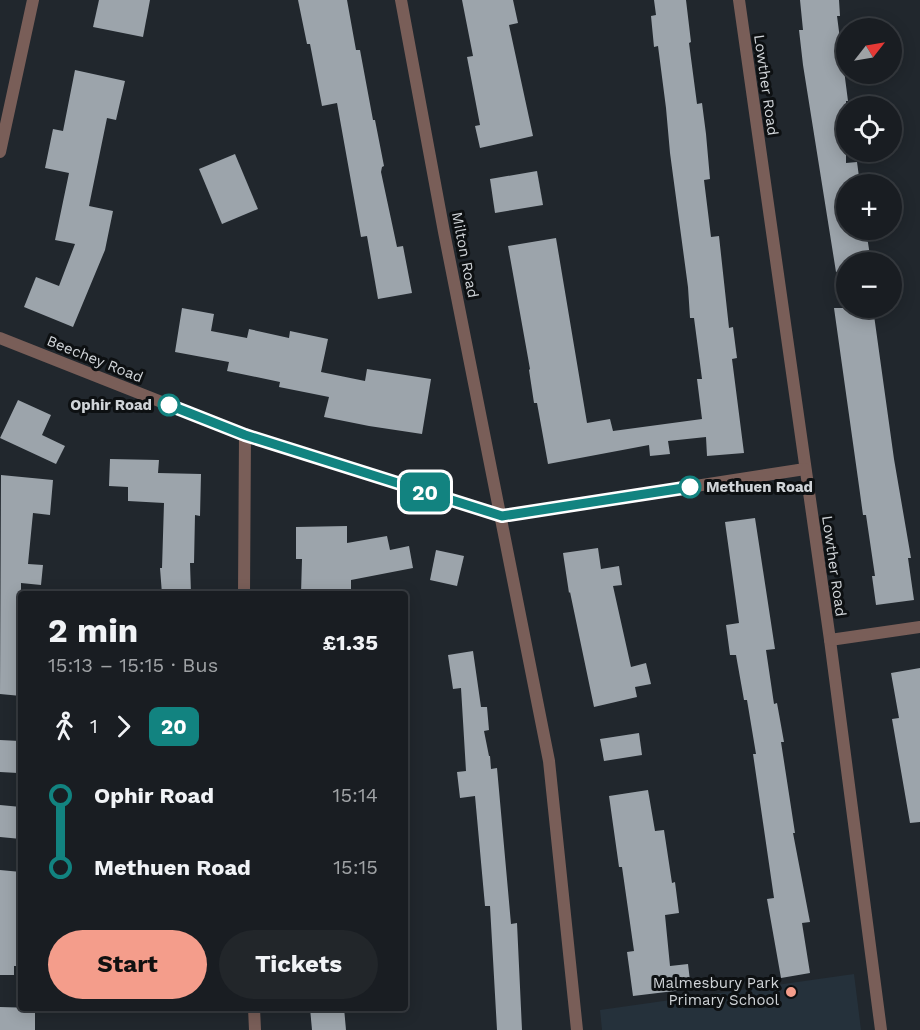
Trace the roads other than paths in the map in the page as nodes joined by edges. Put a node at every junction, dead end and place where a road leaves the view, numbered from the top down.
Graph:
1 (33, 0) edge
2 (400, 0) edge
3 (739, 0) edge
4 (0, 152) edge
5 (0, 338) edge
6 (245, 435) junction
7 (805, 470) junction
8 (502, 516) junction
9 (244, 591) edge
10 (920, 627) edge
11 (830, 640) junction
12 (254, 1011) edge
13 (255, 1030) edge
14 (577, 1030) edge
15 (880, 1030) edge

1 - 4 street
2 - 8 street, Milton Road
3 - 7 street, Lowther Road
5 - 6 street, Beechey Road
6 - 8 street, Beechey Road
6 - 9 street
7 - 8 street, Beechey Road
7 - 11 street, Lowther Road
8 - 14 street
10 - 11 street
11 - 15 street, Lowther Road
12 - 13 street

